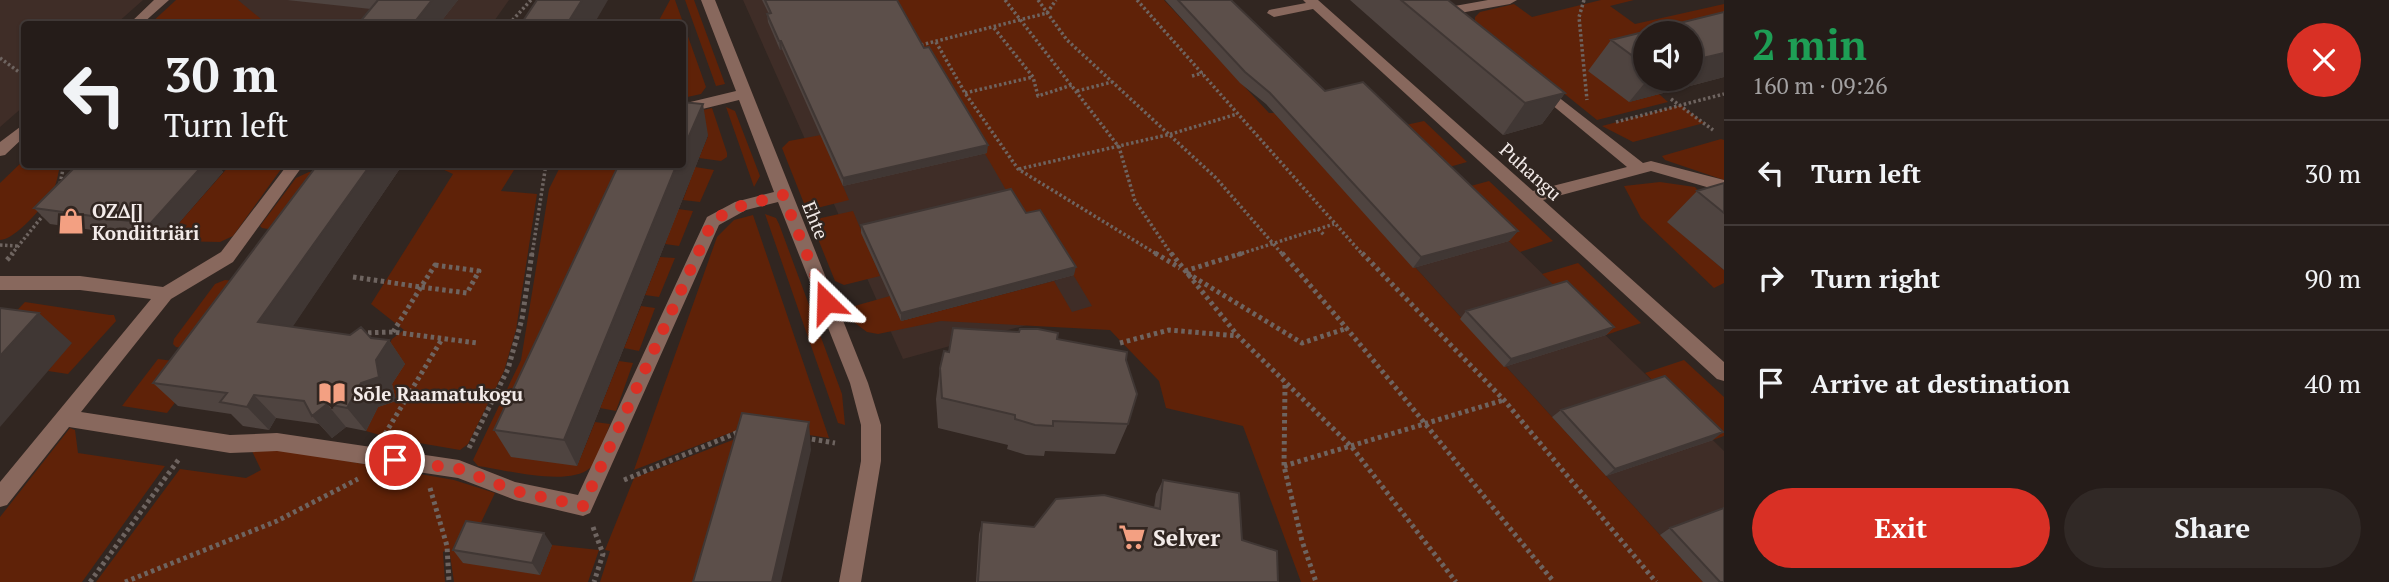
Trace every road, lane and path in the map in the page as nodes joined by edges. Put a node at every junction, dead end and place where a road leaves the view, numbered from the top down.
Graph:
1 (162, 0) edge
2 (531, 0) edge
3 (708, 0) edge
4 (1005, 0) edge
5 (1038, 0) edge
6 (1056, 0) edge
7 (1137, 0) edge
8 (1432, 0) edge
9 (1510, 0) edge
10 (1584, 0) edge
11 (1313, 2) edge
12 (1047, 13) junction
13 (1274, 13) dead end
14 (138, 21) edge
15 (512, 21) edge
16 (1020, 21) junction
17 (994, 28) junction
18 (936, 42) junction
19 (921, 45) edge
20 (0, 58) edge
21 (1203, 73) junction
22 (21, 74) edge
23 (1192, 76) dead end
24 (1033, 77) junction
25 (1529, 79) edge
26 (1113, 82) junction
27 (1072, 85) junction
28 (1077, 91) junction
29 (965, 93) junction
30 (744, 94) junction
31 (1724, 94) edge
32 (1671, 99) dead end
33 (1681, 106) junction
34 (686, 108) edge
35 (1238, 114) junction
36 (1589, 129) junction
37 (1713, 130) dead end
38 (21, 132) edge
39 (1171, 134) junction
40 (1119, 147) junction
41 (0, 151) edge
42 (63, 168) edge
43 (294, 168) edge
44 (545, 168) edge
45 (1018, 169) junction
46 (1640, 169) junction
47 (1724, 186) edge
48 (56, 194) edge
49 (783, 195) junction
50 (1530, 198) junction
51 (52, 205) edge
52 (1334, 224) junction
53 (1318, 229) junction
54 (1325, 236) dead end
55 (1272, 243) junction
56 (0, 245) edge
57 (18, 247) junction
58 (1184, 271) junction
59 (4, 274) edge
60 (352, 277) dead end
61 (421, 286) junction
62 (165, 294) junction
63 (1348, 328) junction
64 (393, 332) junction
65 (357, 334) edge
66 (1238, 335) junction
67 (442, 339) junction
68 (477, 342) dead end
69 (1120, 343) dead end
70 (1724, 373) edge
71 (1285, 384) junction
72 (1504, 400) junction
73 (64, 418) junction
74 (1421, 422) junction
75 (748, 428) edge
76 (798, 437) edge
77 (194, 438) junction
78 (835, 443) dead end
79 (1351, 446) junction
80 (372, 456) junction
81 (395, 460) junction
82 (423, 464) junction
83 (1284, 466) junction
84 (459, 469) junction
85 (622, 481) dead end
86 (0, 498) edge
87 (583, 506) junction
88 (90, 582) edge
89 (125, 582) edge
90 (449, 582) edge
91 (594, 582) edge
92 (850, 582) edge
93 (1316, 582) edge
94 (1454, 582) edge
95 (1555, 582) edge
96 (1656, 582) edge

1 - 14 street
2 - 15 path
3 - 30 street, Ehte
4 - 16 path
5 - 12 path
6 - 12 path
7 - 21 path
8 - 9 street
10 - 36 path
11 - 13 street
11 - 50 street, Puhangu
12 - 16 path
12 - 26 path
16 - 17 path
16 - 27 path
17 - 18 path
17 - 24 path
18 - 19 path
18 - 29 path
20 - 22 path
21 - 23 path
21 - 35 path
24 - 27 path
24 - 29 path
25 - 36 street
26 - 28 path
26 - 39 path
27 - 28 path
28 - 40 path
29 - 45 path
30 - 34 street
30 - 49 street, Ehte
31 - 33 path
32 - 33 path
33 - 36 path
33 - 37 path
35 - 39 path
35 - 52 path
36 - 46 street
38 - 41 street
39 - 40 path
39 - 55 path
40 - 45 path
40 - 58 path
42 - 48 path
43 - 62 street
44 - 84 path
45 - 58 path
46 - 47 street
46 - 50 street
49 - 87 street
49 - 92 street, Ehte
50 - 70 street, Puhangu
51 - 57 path
52 - 53 path
52 - 72 path
53 - 54 path
53 - 55 path
55 - 58 path
55 - 63 path
56 - 57 path
57 - 59 path
58 - 63 path
58 - 66 path
59 - 62 street
60 - 61 path
61 - 61 path
61 - 64 path
62 - 73 street
63 - 74 path
64 - 65 path
64 - 67 path
66 - 69 path
66 - 71 path
67 - 68 path
67 - 80 path
71 - 79 path
71 - 83 path
72 - 74 path
72 - 96 path
73 - 77 street
73 - 86 street
74 - 79 path
74 - 95 path
75 - 85 path
76 - 78 path
77 - 80 street
77 - 88 path
79 - 83 path
79 - 94 path
80 - 81 street
81 - 82 street
81 - 89 path
82 - 84 street
82 - 90 path
83 - 93 path
84 - 87 street
87 - 91 path

